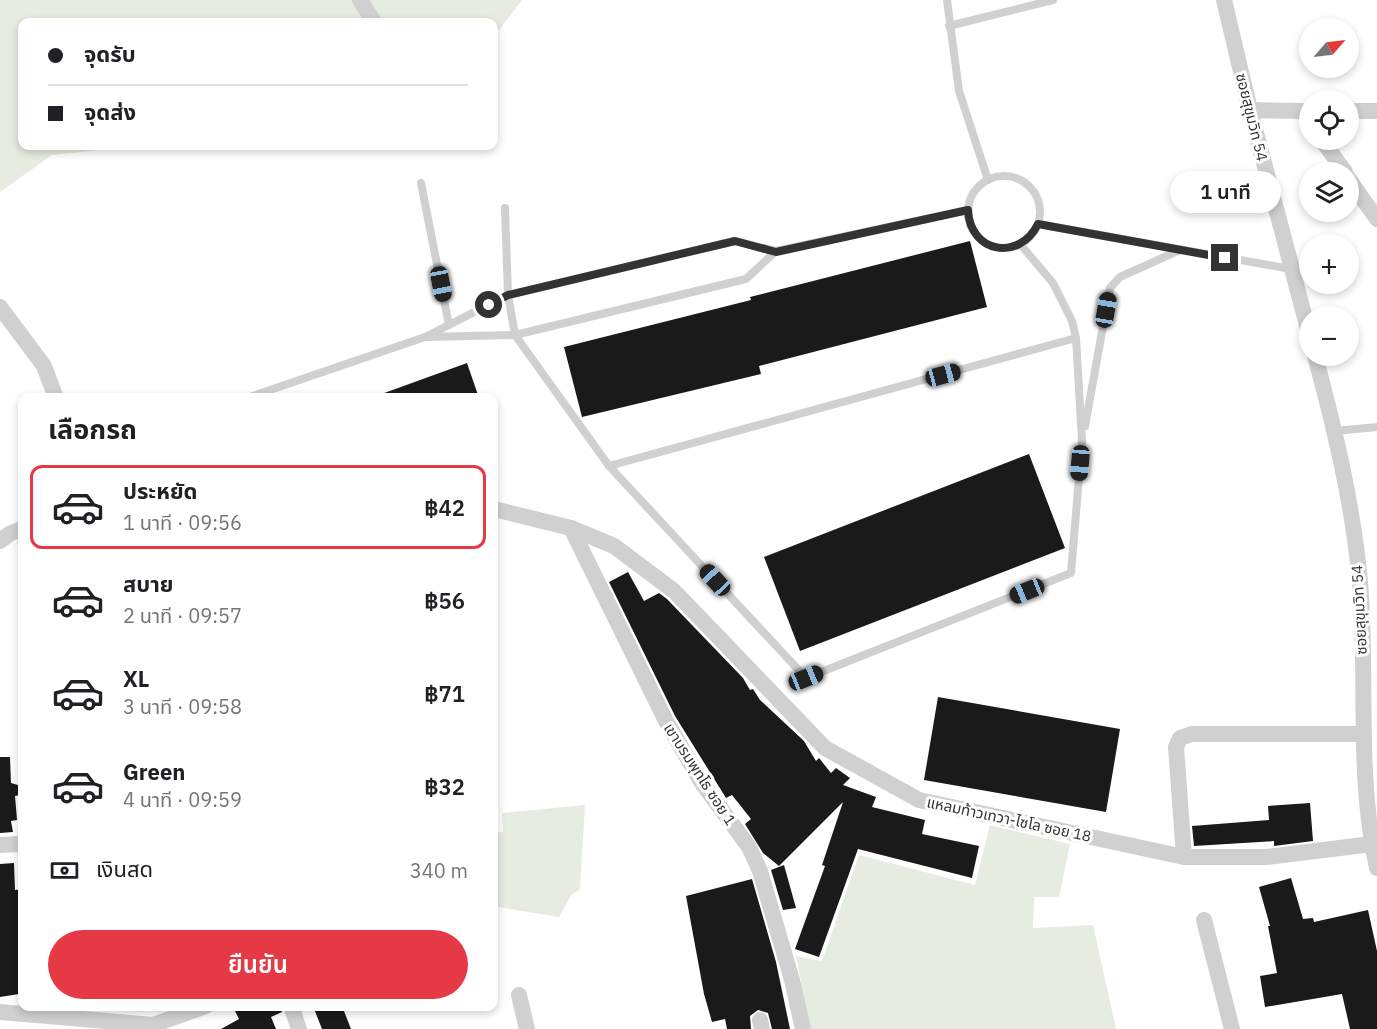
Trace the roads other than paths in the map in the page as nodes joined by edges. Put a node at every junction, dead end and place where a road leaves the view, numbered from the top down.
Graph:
1 (360, 0) edge
2 (947, 0) edge
3 (1053, 0) edge
4 (1224, 0) edge
5 (371, 18) edge
6 (949, 26) junction
7 (1250, 110) junction
8 (1359, 111) edge
9 (1377, 111) edge
10 (1299, 113) edge
11 (988, 180) junction
12 (420, 183) dead end
13 (1359, 194) edge
14 (505, 208) dead end
15 (968, 210) junction
16 (1377, 219) edge
17 (1038, 224) junction
18 (1020, 244) junction
19 (1181, 250) junction
20 (776, 252) junction
21 (1291, 269) junction
22 (508, 295) junction
23 (1301, 306) edge
24 (0, 307) edge
25 (449, 325) junction
26 (515, 335) junction
27 (425, 337) junction
28 (1077, 338) junction
29 (1318, 366) edge
30 (54, 393) edge
31 (262, 393) edge
32 (1377, 427) edge
33 (1335, 431) junction
34 (1082, 441) junction
35 (609, 466) junction
36 (498, 510) edge
37 (571, 528) junction
38 (18, 530) edge
39 (0, 541) edge
40 (1363, 734) junction
41 (18, 844) edge
42 (1372, 844) junction
43 (0, 845) edge
44 (1184, 857) junction
45 (1377, 867) edge
46 (1204, 920) dead end
47 (519, 995) dead end
48 (192, 1011) edge
49 (293, 1011) edge
50 (0, 1012) edge
51 (299, 1029) edge
52 (527, 1029) edge
53 (803, 1029) edge
54 (1232, 1029) edge

1 - 5 street
2 - 6 lane
3 - 6 lane
4 - 7 street, ซอยสุขุมวิท 54
6 - 11 lane
7 - 10 street
7 - 21 street, ซอยสุขุมวิท 54
8 - 9 street
11 - 15 lane
11 - 17 lane
12 - 25 lane
13 - 16 street
14 - 22 lane
15 - 18 lane
15 - 20 lane
17 - 18 lane
17 - 19 lane
18 - 28 lane
19 - 21 lane
19 - 34 lane
20 - 22 lane
20 - 26 lane
21 - 23 street, ซอยสุขุมวิท 54
22 - 25 lane
22 - 26 lane
24 - 30 street
25 - 27 lane
26 - 27 lane
26 - 35 lane
27 - 31 lane
28 - 34 lane
28 - 35 lane
29 - 33 street, ซอยสุขุมวิท 54
32 - 33 lane
33 - 40 street, ซอยสุขุมวิท 54
34 - 35 lane
36 - 37 street, แหลมท้าวเทวา-ไซโล ซอย 18
37 - 44 street, แหลมท้าวเทวา-ไซโล ซอย 18
37 - 53 street, เขาบรมพุทโธ ซอย 1
38 - 39 street
40 - 42 street, ซอยสุขุมวิท 54
40 - 44 street
41 - 43 street
42 - 44 street, แหลมท้าวเทวา-ไซโล ซอย 18
42 - 45 street, ซอยสุขุมวิท 54
46 - 54 street
47 - 52 street
48 - 50 street
49 - 51 street

